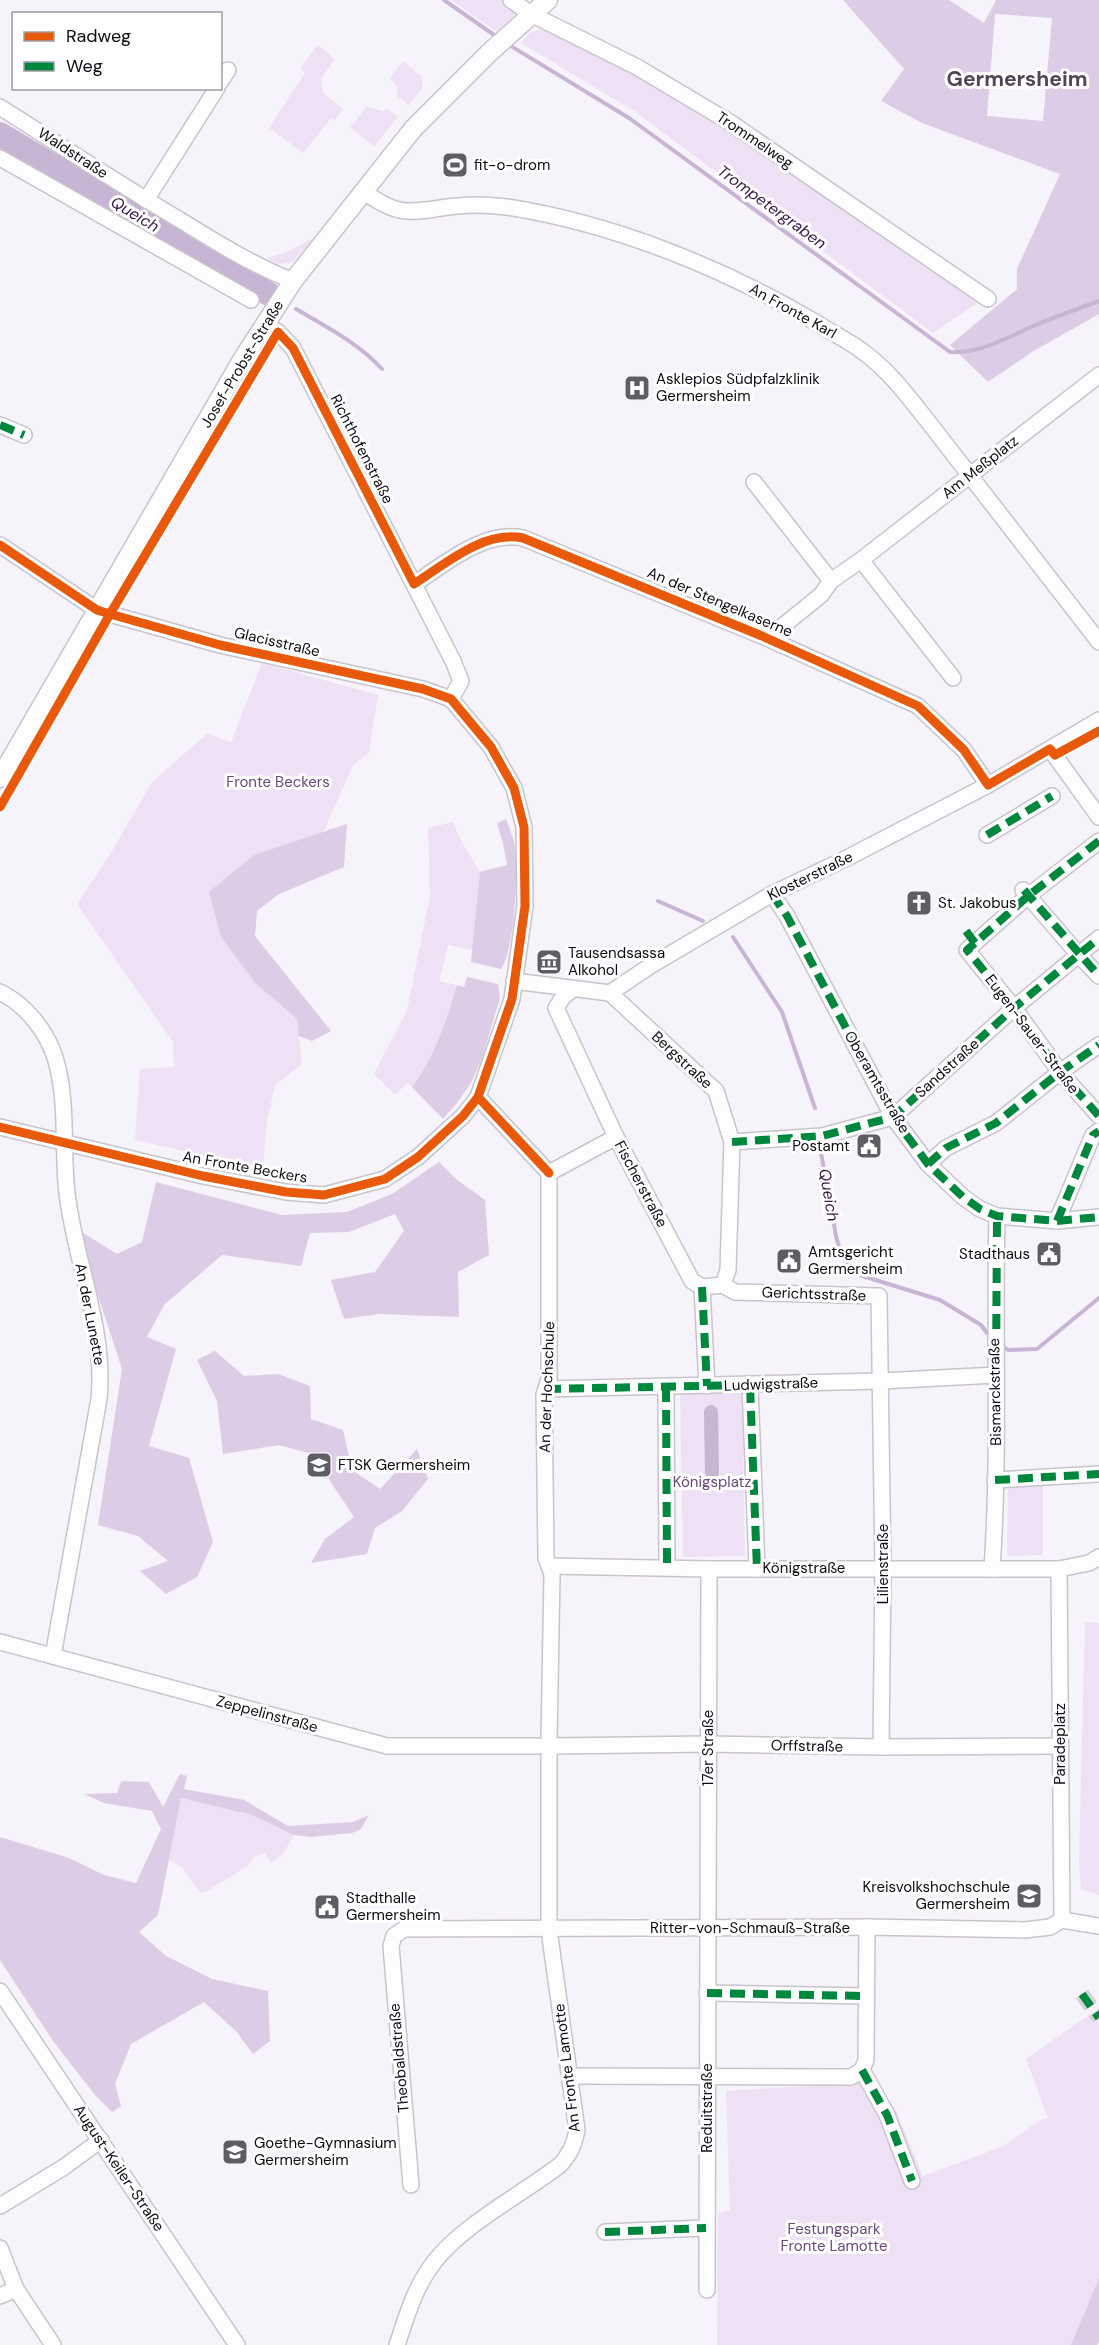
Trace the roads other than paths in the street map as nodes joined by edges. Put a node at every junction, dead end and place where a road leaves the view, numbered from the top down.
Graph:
1 (511, 0) edge
2 (548, 0) edge
3 (531, 14) junction
4 (216, 90) edge
5 (0, 107) edge
6 (0, 158) edge
7 (363, 191) junction
8 (146, 200) junction
9 (293, 281) junction
10 (988, 299) dead end
11 (251, 300) dead end
12 (264, 323) junction
13 (1099, 375) edge
14 (0, 425) edge
15 (24, 435) dead end
16 (970, 476) junction
17 (754, 482) dead end
18 (0, 545) edge
19 (861, 560) junction
20 (831, 580) junction
21 (414, 584) junction
22 (97, 610) junction
23 (768, 638) junction
24 (1099, 642) edge
25 (953, 678) dead end
26 (451, 699) junction
27 (1099, 720) edge
28 (1050, 749) junction
29 (0, 778) edge
30 (988, 785) junction
31 (1052, 796) dead end
32 (1099, 818) edge
33 (992, 833) dead end
34 (1099, 841) edge
35 (1025, 893) junction
36 (772, 894) junction
37 (1099, 938) edge
38 (1079, 956) junction
39 (1099, 976) edge
40 (514, 981) junction
41 (573, 989) junction
42 (0, 992) edge
43 (610, 993) junction
44 (1014, 1008) junction
45 (1099, 1045) edge
46 (1060, 1072) junction
47 (478, 1097) junction
48 (1099, 1116) edge
49 (893, 1117) junction
50 (0, 1127) edge
51 (1099, 1131) edge
52 (616, 1137) junction
53 (64, 1142) junction
54 (732, 1142) junction
55 (928, 1164) junction
56 (549, 1173) junction
57 (997, 1216) junction
58 (1099, 1217) edge
59 (1057, 1221) junction
60 (723, 1284) junction
61 (702, 1287) junction
62 (996, 1376) junction
63 (881, 1381) junction
64 (750, 1385) junction
65 (707, 1386) junction
66 (666, 1387) junction
67 (546, 1389) junction
68 (1099, 1474) edge
69 (995, 1480) junction
70 (1099, 1557) edge
71 (549, 1566) junction
72 (667, 1567) junction
73 (883, 1568) junction
74 (709, 1569) junction
75 (756, 1569) junction
76 (992, 1569) junction
77 (1059, 1569) junction
78 (0, 1642) edge
79 (52, 1656) junction
80 (708, 1744) junction
81 (548, 1746) junction
82 (1060, 1746) junction
83 (881, 1747) junction
84 (1062, 1920) junction
85 (1099, 1926) edge
86 (709, 1927) junction
87 (867, 1927) junction
88 (549, 1930) junction
89 (398, 1932) joint
90 (0, 1991) edge
91 (707, 1993) junction
92 (865, 1996) junction
93 (862, 2070) junction
94 (570, 2076) junction
95 (708, 2078) junction
96 (101, 2140) junction
97 (912, 2181) dead end
98 (411, 2185) dead end
99 (0, 2206) edge
100 (706, 2228) junction
101 (605, 2232) dead end
102 (0, 2248) edge
103 (16, 2289) junction
104 (707, 2290) dead end
105 (0, 2296) edge
106 (53, 2345) edge
107 (237, 2345) edge
108 (398, 2345) edge

1 - 3 street, Trommelweg
2 - 3 main road, Josef-Probst-Straße
3 - 7 main road, Josef-Probst-Straße
3 - 10 street, Trommelweg
4 - 8 street
5 - 8 street, Waldstraße
6 - 11 street
7 - 9 main road, Josef-Probst-Straße
7 - 16 street, An Fronte Karl
8 - 9 street, Waldstraße
9 - 12 main road, Josef-Probst-Straße
12 - 21 street, Richthofenstraße
12 - 22 main road, Josef-Probst-Straße
13 - 16 street, Am Meßplatz
14 - 15 street
16 - 19 street, Am Meßplatz
16 - 24 street, An Fronte Karl
17 - 20 street
18 - 22 street, Glacisstraße
19 - 20 street, Am Meßplatz
19 - 25 street
20 - 23 street, Am Meßplatz
21 - 23 street, An der Stengelkaserne
21 - 26 street, Richthofenstraße
22 - 26 street, Glacisstraße
22 - 29 main road, Josef-Probst-Straße
23 - 30 street, An der Stengelkaserne
26 - 40 street
27 - 28 street, Klosterstraße
28 - 30 street, Klosterstraße
28 - 32 street
30 - 36 street, Klosterstraße
31 - 33 street
34 - 35 street
35 - 38 street
35 - 44 street, Eugen-Sauer-Straße
36 - 43 street, Klosterstraße
36 - 49 street, Oberamtsstraße
37 - 38 street, Sandstraße
38 - 39 street
38 - 44 street, Sandstraße
40 - 41 street
40 - 47 street, An Fronte Beckers
41 - 43 street
41 - 52 street, Fischerstraße
42 - 53 street, An der Lunette
43 - 54 street, Bergstraße
44 - 46 street, Eugen-Sauer-Straße
44 - 49 street, Sandstraße
45 - 46 street
46 - 48 street, Eugen-Sauer-Straße
46 - 55 street
47 - 53 street, An Fronte Beckers
47 - 56 street
49 - 54 street, Sandstraße
49 - 55 street, Oberamtsstraße
50 - 53 street, An Fronte Beckers
51 - 59 street
52 - 56 street
52 - 61 street, Fischerstraße
53 - 79 street, An der Lunette
54 - 60 street, Bergstraße
55 - 57 street, Oberamtsstraße
56 - 67 street, An der Hochschule
57 - 59 street, Oberamtsstraße
57 - 62 street, Bismarckstraße
58 - 59 street, Oberamtsstraße
60 - 61 street, Gerichtsstraße
60 - 63 street, Gerichtsstraße
61 - 65 street
62 - 63 street, Ludwigstraße
62 - 69 street, Bismarckstraße
63 - 64 street, Ludwigstraße
63 - 73 street, Lilienstraße
64 - 65 street, Ludwigstraße
64 - 75 street
65 - 66 street, Ludwigstraße
66 - 67 street, Ludwigstraße
66 - 72 street
67 - 71 street, An der Hochschule
68 - 69 street
69 - 76 street, Bismarckstraße
70 - 77 street, Königstraße
71 - 72 street, Königstraße
71 - 81 street, An der Hochschule
72 - 74 street, Königstraße
73 - 75 street, Königstraße
73 - 76 street, Königstraße
73 - 83 street, Lilienstraße
74 - 75 street, Königstraße
74 - 80 street, 17er Straße
76 - 77 street, Königstraße
77 - 82 street, Paradeplatz
78 - 79 street, Zeppelinstraße
79 - 81 street, Zeppelinstraße
80 - 81 street, Orffstraße
80 - 83 street, Orffstraße
80 - 86 street, 17er Straße
81 - 88 street, An Fronte Lamotte
82 - 83 street, Orffstraße
82 - 84 street, Paradeplatz
84 - 85 street, Ritter-von-Schmauß-Straße
84 - 87 street, Ritter-von-Schmauß-Straße
86 - 87 street, Ritter-von-Schmauß-Straße
86 - 88 street, Ritter-von-Schmauß-Straße
86 - 91 street, Reduitstraße
87 - 92 street
88 - 89 street, Ritter-von-Schmauß-Straße
88 - 94 street, An Fronte Lamotte
89 - 98 street, Theobaldstraße
90 - 96 street, August-Keiler-Straße
91 - 92 street
91 - 95 street, Reduitstraße
92 - 93 street
93 - 95 street
93 - 97 street
94 - 95 street
94 - 108 street, An Fronte Lamotte
95 - 100 street, Reduitstraße
96 - 99 street
96 - 107 street, August-Keiler-Straße
100 - 101 street
100 - 104 street, Reduitstraße
102 - 103 street
103 - 105 street
103 - 106 street

